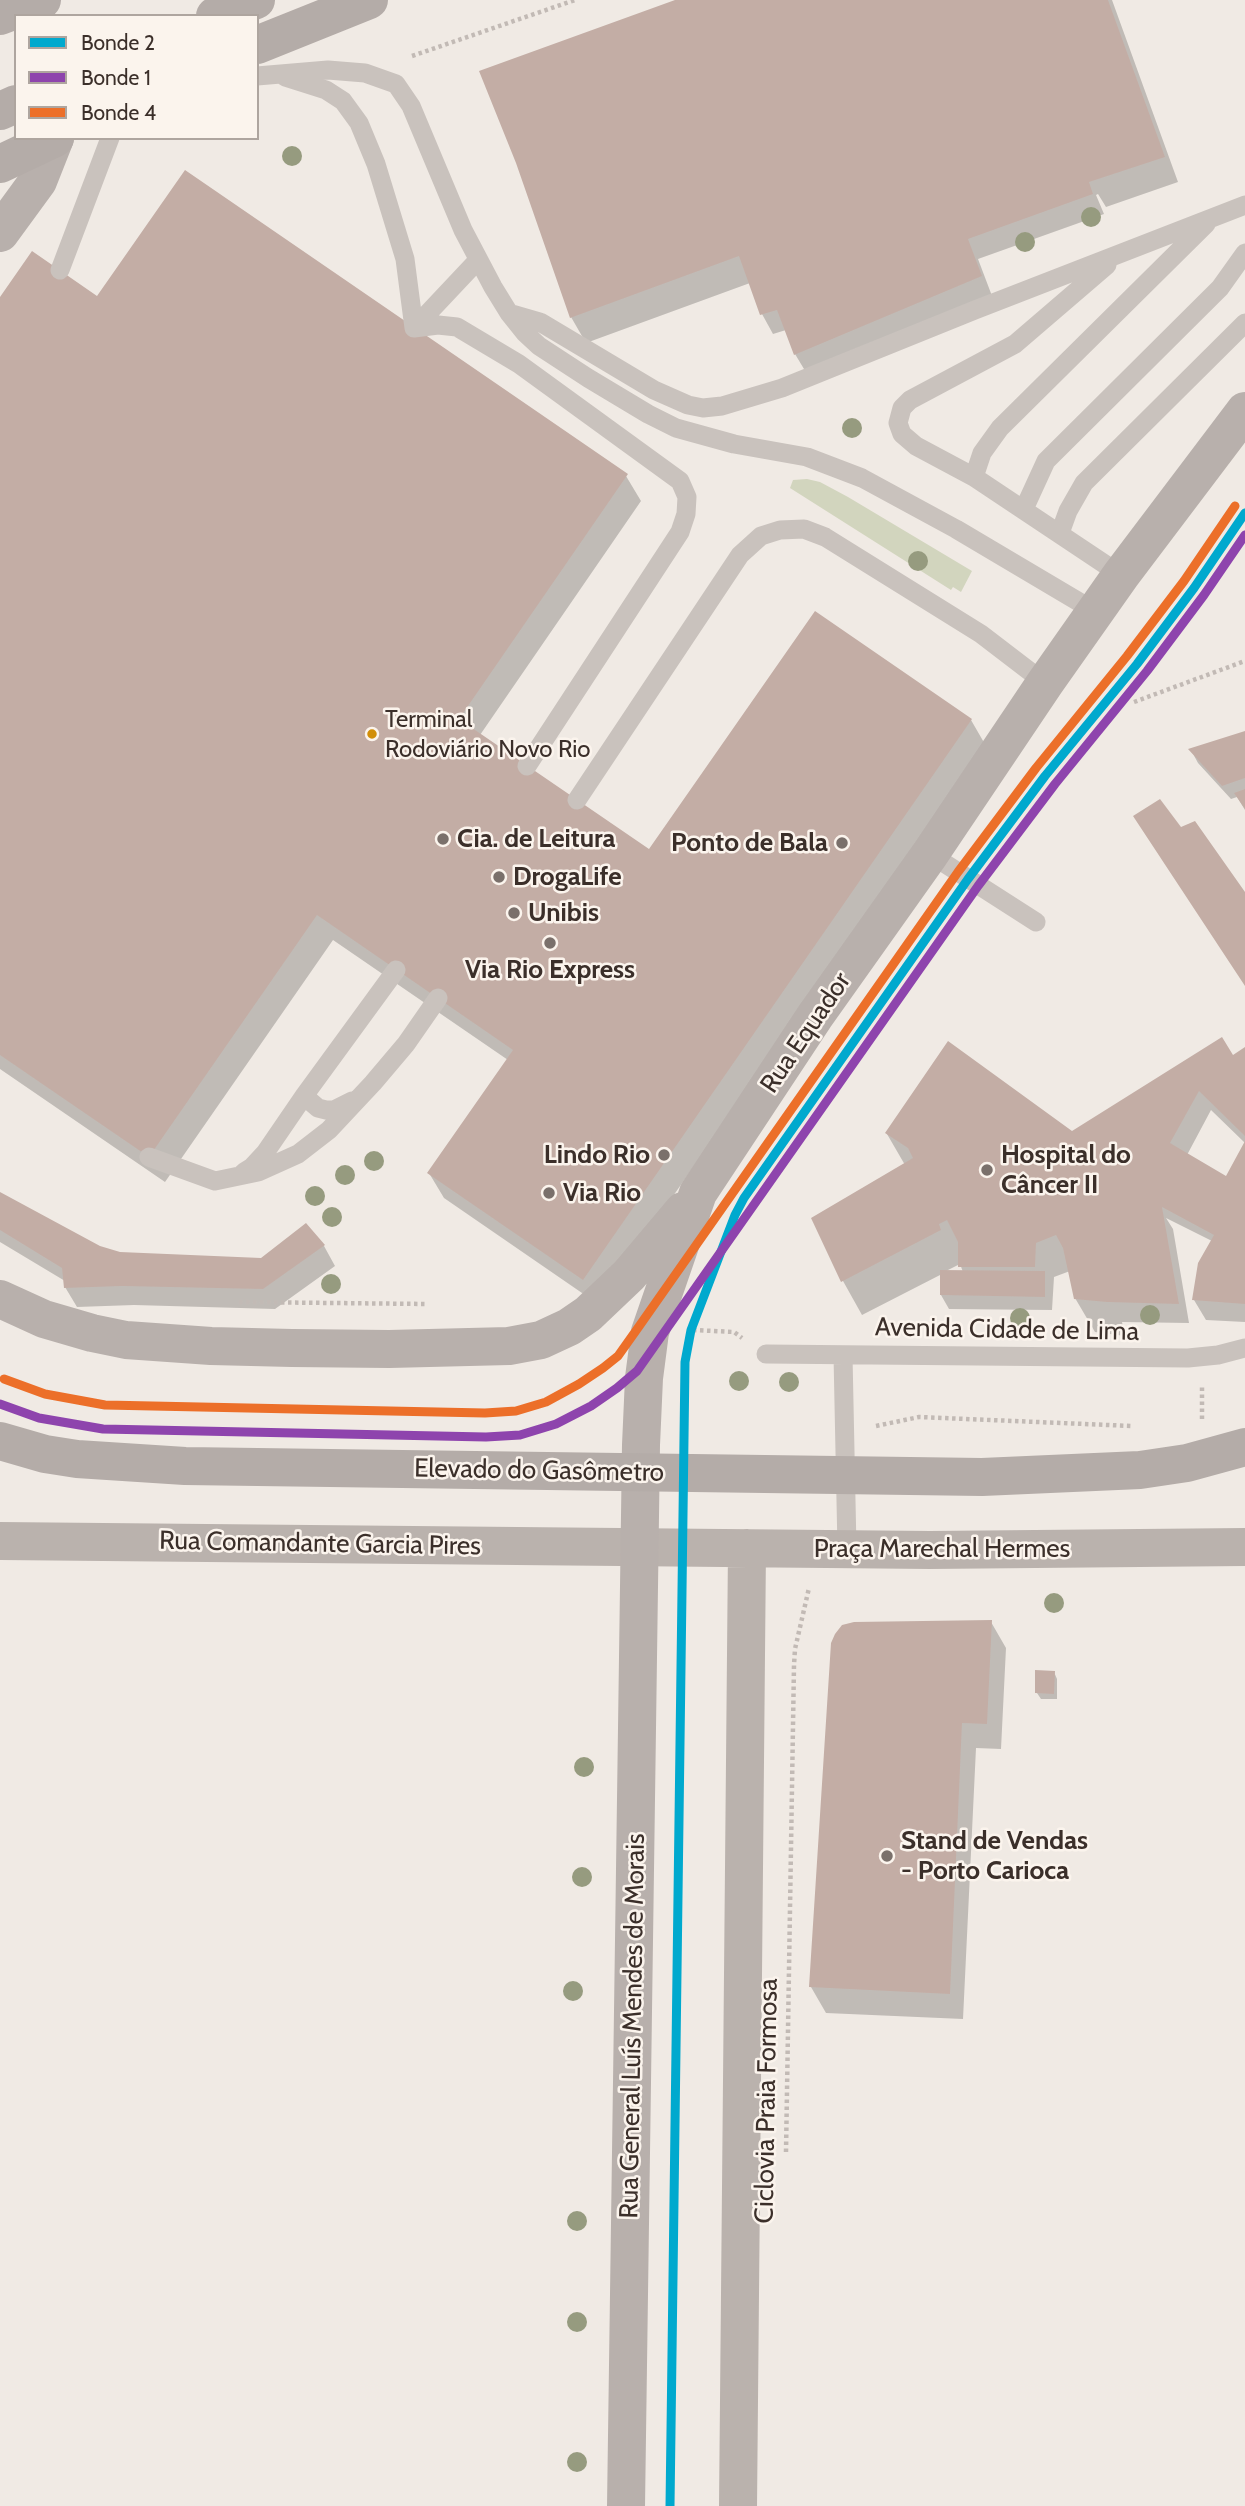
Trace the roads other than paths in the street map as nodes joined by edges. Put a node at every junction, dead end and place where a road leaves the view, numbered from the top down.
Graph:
1 (42, 0) edge
2 (256, 0) edge
3 (356, 0) edge
4 (369, 0) edge
5 (220, 14) edge
6 (0, 16) edge
7 (259, 35) edge
8 (268, 60) edge
9 (51, 140) edge
10 (54, 140) edge
11 (109, 140) edge
12 (0, 164) edge
13 (1245, 205) edge
14 (1214, 216) junction
15 (0, 233) edge
16 (1122, 253) junction
17 (1245, 253) edge
18 (478, 260) junction
19 (60, 270) dead end
20 (509, 313) junction
21 (1245, 323) edge
22 (414, 328) junction
23 (1245, 411) edge
24 (974, 477) junction
25 (1024, 509) junction
26 (1060, 533) junction
27 (1121, 575) junction
28 (1096, 612) junction
29 (1045, 683) junction
30 (527, 766) dead end
31 (577, 800) dead end
32 (930, 854) junction
33 (1036, 922) dead end
34 (396, 970) dead end
35 (438, 998) dead end
36 (373, 1083) junction
37 (303, 1096) junction
38 (149, 1157) dead end
39 (235, 1177) junction
40 (698, 1193) junction
41 (0, 1299) edge
42 (1245, 1348) edge
43 (766, 1354) road end
44 (843, 1355) junction
45 (0, 1441) edge
46 (1245, 1447) edge
47 (0, 1541) edge
48 (640, 1547) junction
49 (1245, 1547) edge
50 (747, 1548) junction
51 (847, 1549) junction
52 (626, 2506) edge
53 (738, 2506) edge

1 - 6 highway
2 - 5 highway
3 - 7 main road
4 - 8 highway
8 - 18 lane
8 - 22 lane
9 - 12 highway
10 - 15 main road
11 - 19 lane
13 - 14 lane
14 - 16 lane
14 - 24 lane
16 - 20 lane
16 - 24 lane
17 - 25 lane
18 - 20 lane
18 - 22 lane
20 - 28 lane
21 - 26 lane
22 - 30 lane
23 - 27 main road, Rua Equador
24 - 25 lane
25 - 26 lane
26 - 27 lane
27 - 28 main road, Rua Equador
28 - 29 main road, Rua Equador
29 - 31 lane
29 - 32 main road, Rua Equador
32 - 33 lane
32 - 40 main road, Rua Equador
34 - 37 lane
35 - 36 lane
36 - 37 lane
36 - 39 lane
37 - 39 lane
38 - 39 lane
40 - 41 main road
40 - 48 main road, Rua Equador
42 - 44 lane, Avenida Cidade de Lima
43 - 44 lane, Avenida Cidade de Lima
44 - 51 lane
45 - 46 highway, Elevado do Gasômetro
47 - 48 main road, Rua Comandante Garcia Pires
48 - 50 main road, Praça Marechal Hermes
48 - 52 main road, Rua General Luís Mendes de Morais
49 - 51 main road, Praça Marechal Hermes
50 - 51 main road, Praça Marechal Hermes
50 - 53 main road

